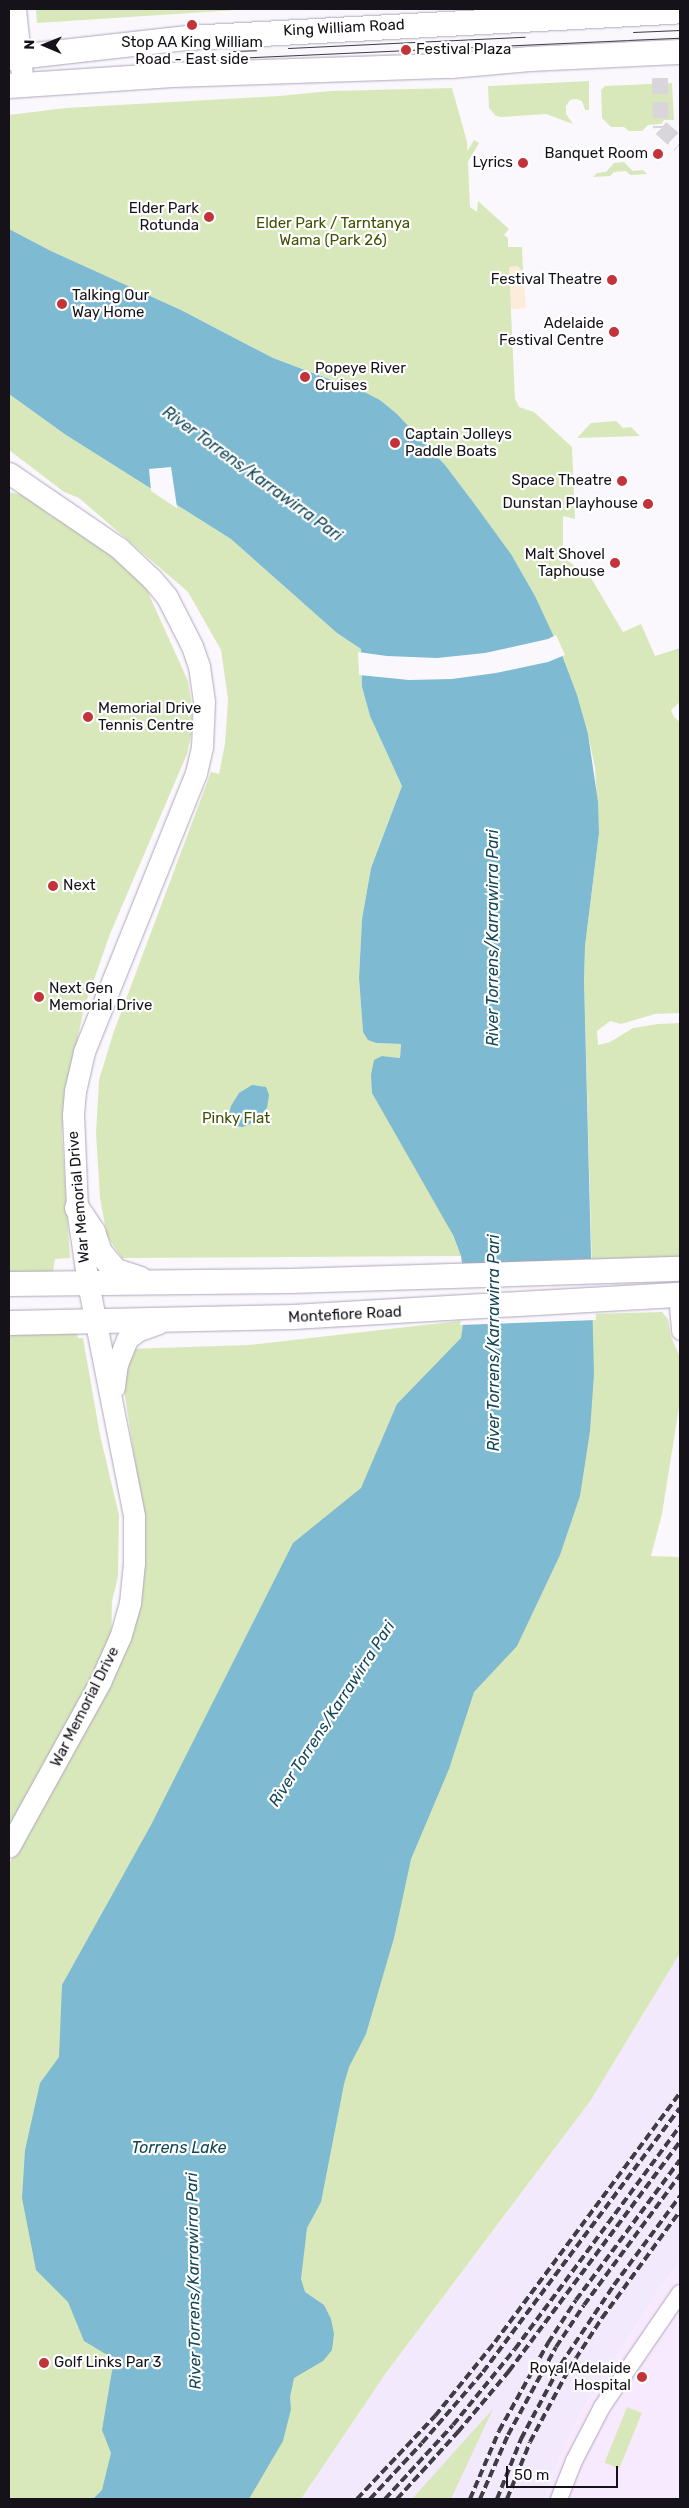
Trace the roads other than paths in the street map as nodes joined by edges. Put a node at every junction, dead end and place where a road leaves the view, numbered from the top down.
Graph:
1 (15, 9) edge
2 (680, 11) edge
3 (680, 52) edge
4 (14, 58) edge
5 (16, 85) edge
6 (9, 473) edge
7 (77, 1208) junction
8 (680, 1269) edge
9 (159, 1282) junction
10 (88, 1283) junction
11 (9, 1284) edge
12 (679, 1295) edge
13 (176, 1320) junction
14 (96, 1322) junction
15 (9, 1323) edge
16 (680, 1332) edge
17 (113, 1404) junction
18 (9, 1847) edge
19 (680, 2293) edge
20 (559, 2499) edge

1 - 4 street
2 - 4 main road, King William Road
3 - 5 main road
4 - 5 street
6 - 7 street, War Memorial Drive
7 - 9 main road
7 - 10 street, War Memorial Drive
8 - 9 main road
9 - 10 main road
10 - 11 main road
10 - 14 street, War Memorial Drive
12 - 13 main road, Montefiore Road
12 - 16 street
13 - 14 main road, Montefiore Road
13 - 17 street
14 - 15 main road, Montefiore Road
14 - 17 street, War Memorial Drive
17 - 18 street, War Memorial Drive
19 - 20 street

